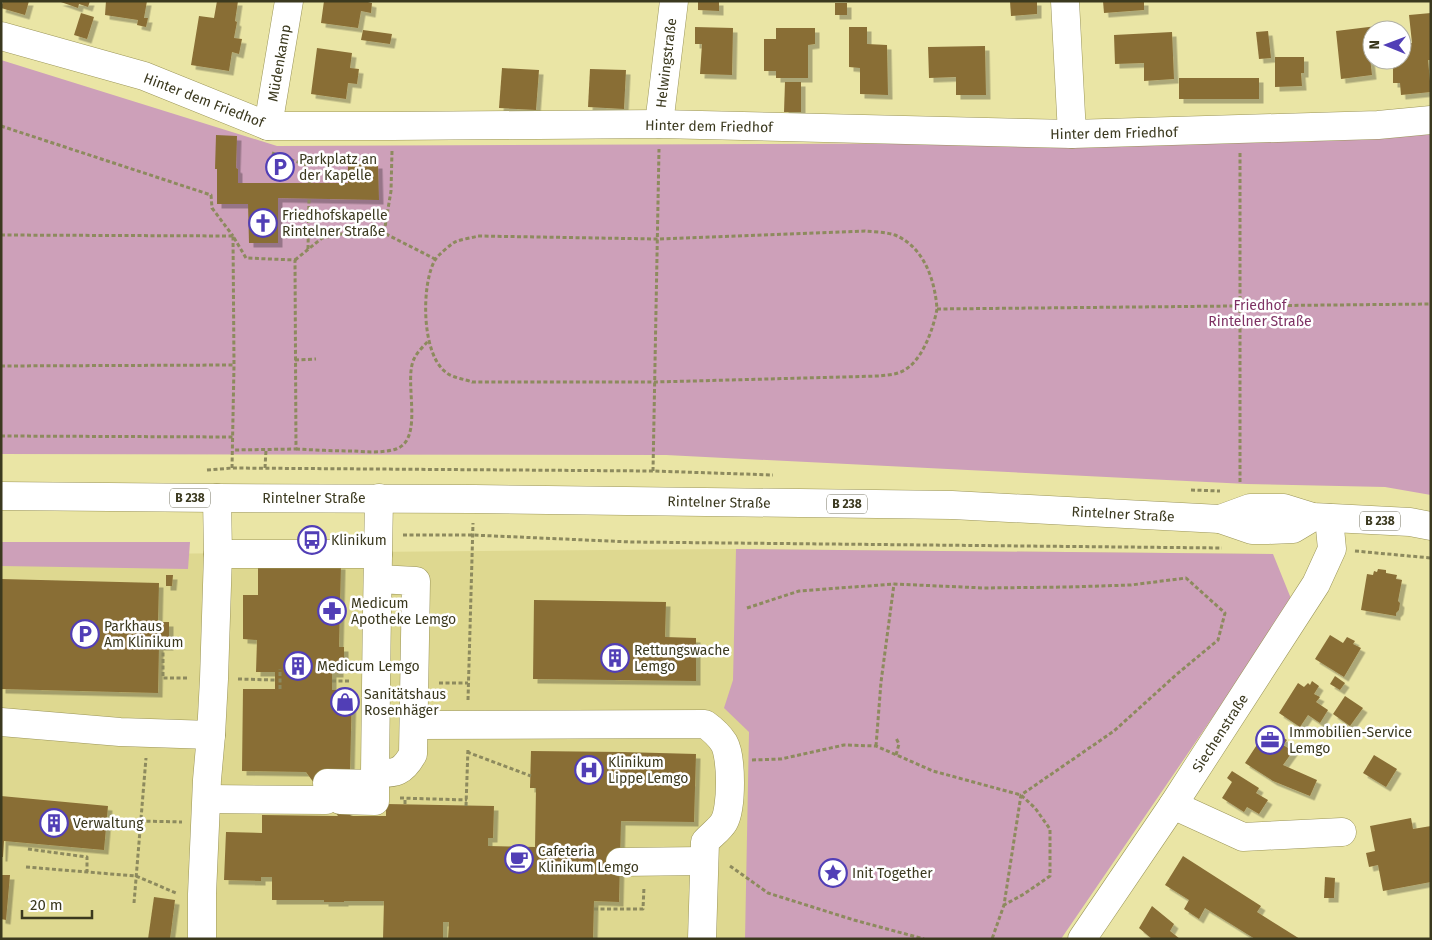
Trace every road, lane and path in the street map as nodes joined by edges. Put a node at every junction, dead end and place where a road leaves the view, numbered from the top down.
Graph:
1 (290, 1) edge
2 (674, 1) edge
3 (1065, 1) edge
4 (1, 36) edge
5 (1431, 120) edge
6 (659, 124) junction
7 (1, 126) edge
8 (268, 126) junction
9 (392, 126) junction
10 (1240, 130) junction
11 (1072, 134) junction
12 (310, 183) dead end
13 (309, 198) dead end
14 (384, 233) junction
15 (1, 235) edge
16 (233, 236) junction
17 (658, 239) junction
18 (308, 250) junction
19 (435, 259) junction
20 (294, 260) junction
21 (1431, 304) edge
22 (1240, 305) junction
23 (937, 309) junction
24 (428, 341) junction
25 (316, 359) dead end
26 (295, 360) junction
27 (234, 365) junction
28 (1, 366) edge
29 (655, 382) junction
30 (1, 436) edge
31 (233, 437) junction
32 (296, 449) junction
33 (233, 450) junction
34 (266, 450) junction
35 (232, 468) junction
36 (265, 468) junction
37 (475, 470) dead end
38 (203, 471) dead end
39 (654, 471) dead end
40 (1240, 491) dead end
41 (1, 496) edge
42 (217, 498) junction
43 (379, 498) junction
44 (1321, 517) junction
45 (1431, 526) edge
46 (1228, 548) dead end
47 (1332, 549) junction
48 (218, 554) junction
49 (1431, 558) edge
50 (378, 567) junction
51 (894, 584) junction
52 (747, 608) dead end
53 (280, 669) dead end
54 (280, 689) dead end
55 (1, 722) edge
56 (414, 725) junction
57 (468, 725) junction
58 (211, 735) junction
59 (896, 738) dead end
60 (876, 746) junction
61 (147, 750) dead end
62 (468, 752) junction
63 (896, 754) junction
64 (729, 762) junction
65 (530, 776) dead end
66 (327, 791) dead end
67 (1021, 795) junction
68 (207, 796) junction
69 (398, 798) dead end
70 (406, 798) junction
71 (467, 800) junction
72 (405, 804) dead end
73 (1173, 805) junction
74 (466, 806) dead end
75 (140, 821) junction
76 (1342, 832) dead end
77 (28, 849) dead end
78 (704, 854) junction
79 (632, 862) joint
80 (26, 867) dead end
81 (87, 872) junction
82 (136, 876) junction
83 (176, 893) dead end
84 (134, 903) dead end
85 (1004, 905) junction
86 (594, 909) dead end
87 (202, 939) edge
88 (702, 939) edge
89 (924, 939) edge
90 (992, 939) edge
91 (1082, 939) edge

1 - 8 street, Müdenkamp
2 - 6 street, Helwingstraße
3 - 11 street
4 - 8 street, Hinter dem Friedhof
5 - 10 street, Hinter dem Friedhof
6 - 9 street, Hinter dem Friedhof
6 - 11 street, Hinter dem Friedhof
6 - 17 path
7 - 16 path
8 - 9 street, Hinter dem Friedhof
8 - 12 path
9 - 14 path
10 - 11 street, Hinter dem Friedhof
10 - 22 path
13 - 18 path
14 - 18 path
14 - 19 path
15 - 16 path
16 - 20 path
16 - 27 path
17 - 19 path
17 - 23 path
17 - 29 path
18 - 20 path
19 - 24 path
20 - 26 path
21 - 22 path
22 - 23 path
22 - 40 path
23 - 29 path
24 - 29 path
24 - 32 path
25 - 26 path
26 - 32 path
27 - 28 path
27 - 31 path
29 - 39 path
30 - 31 path
31 - 33 path
32 - 34 path
33 - 34 path
33 - 35 path
34 - 36 path
35 - 36 path
35 - 38 path
36 - 37 path
41 - 42 street, Rintelner Straße / B 238
42 - 43 street, Rintelner Straße / B 238
42 - 48 street
43 - 44 street, Rintelner Straße / B 238
43 - 50 street
44 - 45 street, B 238
44 - 47 street
46 - 57 path
47 - 49 path
47 - 73 street, Siechenstraße
48 - 50 street
48 - 58 street
50 - 56 street
50 - 56 street
51 - 52 path
51 - 60 path
51 - 67 path
53 - 54 path
55 - 58 street
56 - 57 street
57 - 62 path
57 - 64 street
58 - 68 street
59 - 63 path
60 - 63 path
60 - 64 path
61 - 75 path
62 - 65 path
62 - 71 path
63 - 67 path
64 - 78 street
66 - 68 street
67 - 85 path
67 - 85 path
68 - 75 path
68 - 87 street
69 - 70 path
70 - 71 path
70 - 72 path
71 - 74 path
73 - 76 street
73 - 91 street, Siechenstraße
75 - 82 path
77 - 81 path
78 - 79 street
78 - 88 street
78 - 89 path
79 - 86 path
80 - 81 path
81 - 82 path
82 - 83 path
82 - 84 path
85 - 90 path

